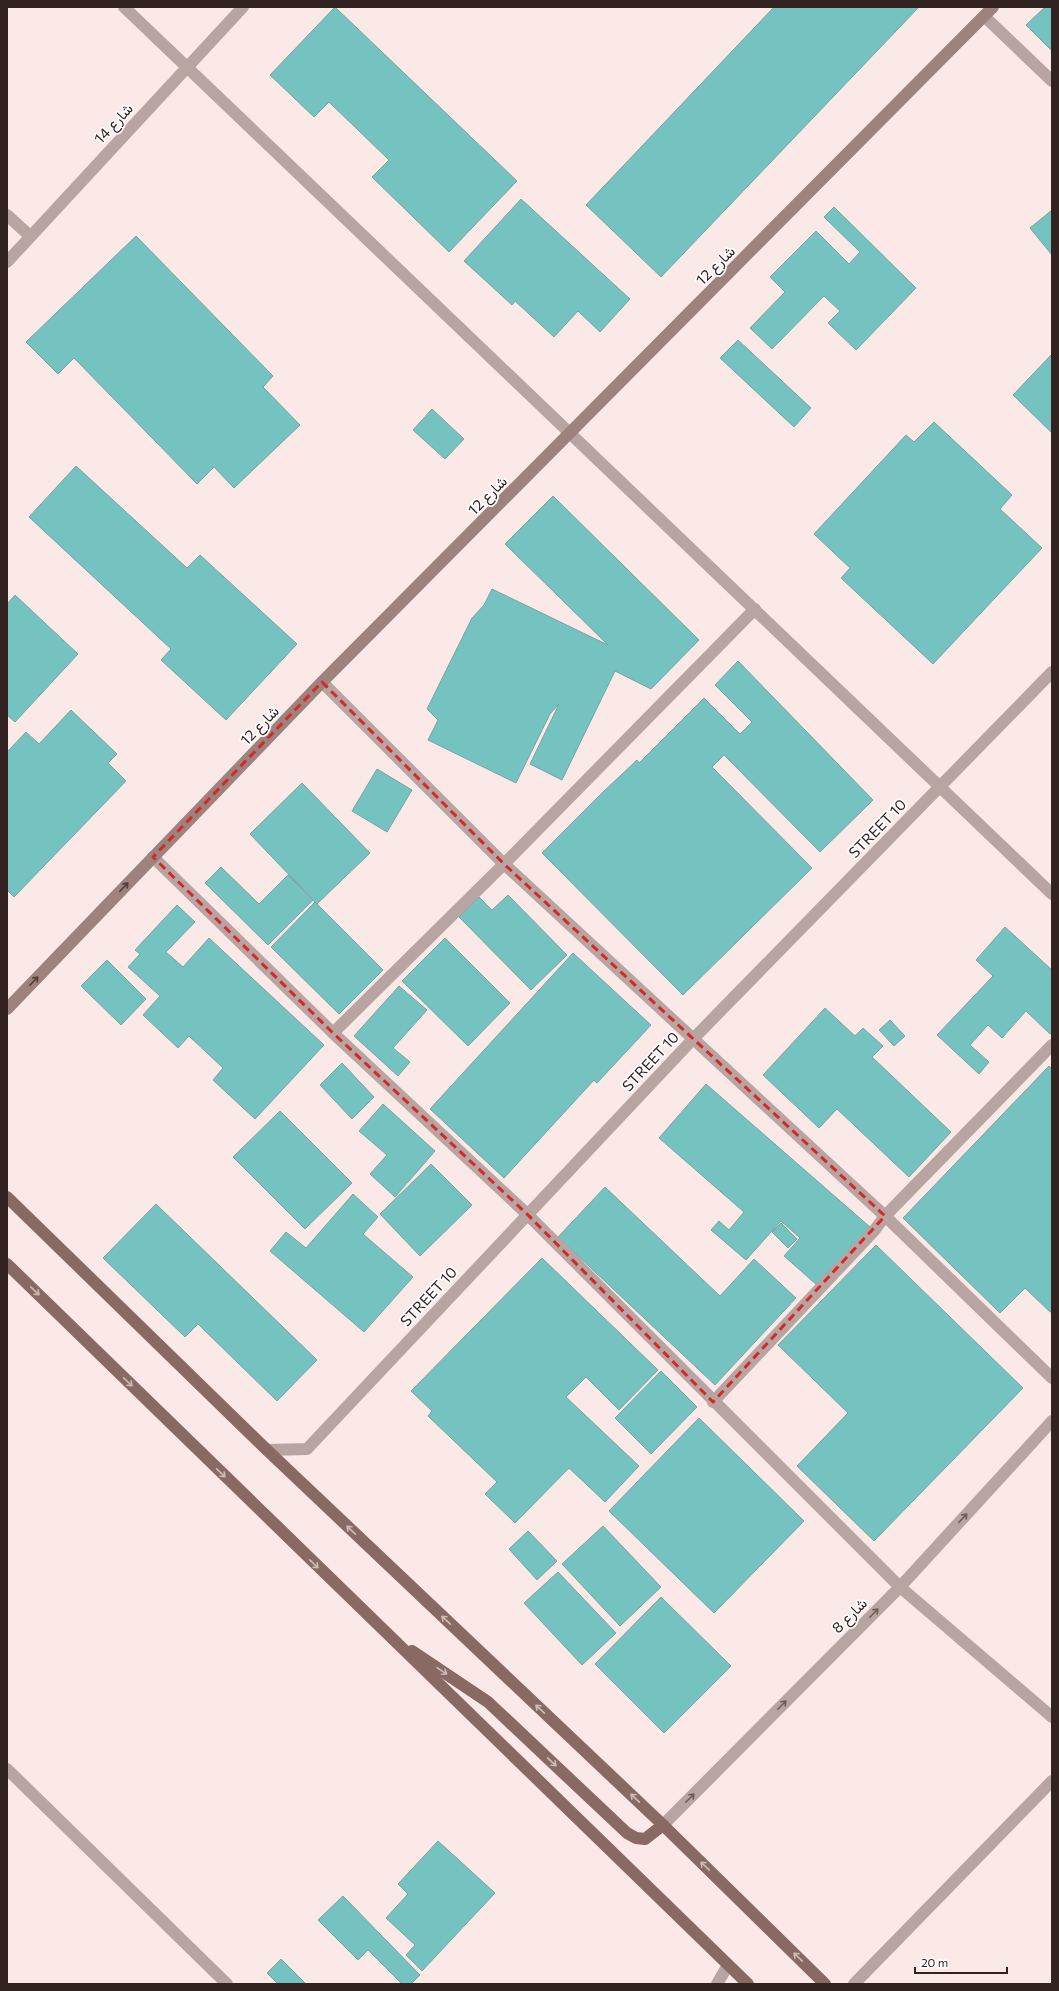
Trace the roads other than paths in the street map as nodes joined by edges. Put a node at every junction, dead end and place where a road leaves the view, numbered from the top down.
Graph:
1 (124, 7) edge
2 (243, 7) edge
3 (993, 7) edge
4 (984, 16) junction
5 (187, 66) junction
6 (1052, 80) edge
7 (7, 215) edge
8 (30, 236) junction
9 (7, 262) edge
10 (571, 433) junction
11 (755, 609) junction
12 (1052, 672) edge
13 (322, 682) junction
14 (941, 786) junction
15 (153, 857) junction
16 (504, 864) junction
17 (1052, 894) edge
18 (7, 1009) edge
19 (333, 1033) junction
20 (694, 1038) junction
21 (1052, 1045) edge
22 (7, 1197) edge
23 (527, 1214) junction
24 (885, 1216) junction
25 (7, 1264) edge
26 (1052, 1378) edge
27 (713, 1402) junction
28 (1052, 1421) edge
29 (267, 1450) junction
30 (900, 1587) junction
31 (386, 1634) junction
32 (1052, 1718) edge
33 (7, 1769) edge
34 (1052, 1781) edge
35 (663, 1825) junction
36 (728, 1965) junction
37 (227, 1984) edge
38 (717, 1984) edge
39 (748, 1984) edge
40 (825, 1984) edge
41 (854, 1984) edge

1 - 5 street
2 - 5 street, شارع 14
3 - 4 street, شارع 12
4 - 6 street
4 - 10 street, شارع 12
5 - 8 street, شارع 14
5 - 10 street
7 - 8 street
8 - 9 street, شارع 14
10 - 11 street
10 - 13 street, شارع 12
11 - 14 street
11 - 16 street
12 - 14 street, STREET 10
13 - 15 street, شارع 12
13 - 16 street
14 - 17 street
14 - 20 street, STREET 10
18 -> 15 street, شارع 12
15 - 19 street
16 - 19 street
16 - 20 street
19 - 23 street
20 - 23 street, STREET 10
20 - 24 street
21 - 24 street
22 - 29 main road
23 - 27 street
23 - 29 street, STREET 10
24 - 26 street
24 - 27 street
25 -> 31 main road
27 - 30 street
30 -> 28 street, شارع 8
35 -> 29 main road
30 - 32 street
35 -> 30 street, شارع 8
31 -> 35 main road
31 - 36 main road
33 - 37 street
34 - 41 street
40 -> 35 main road
36 - 38 street
36 - 39 main road

